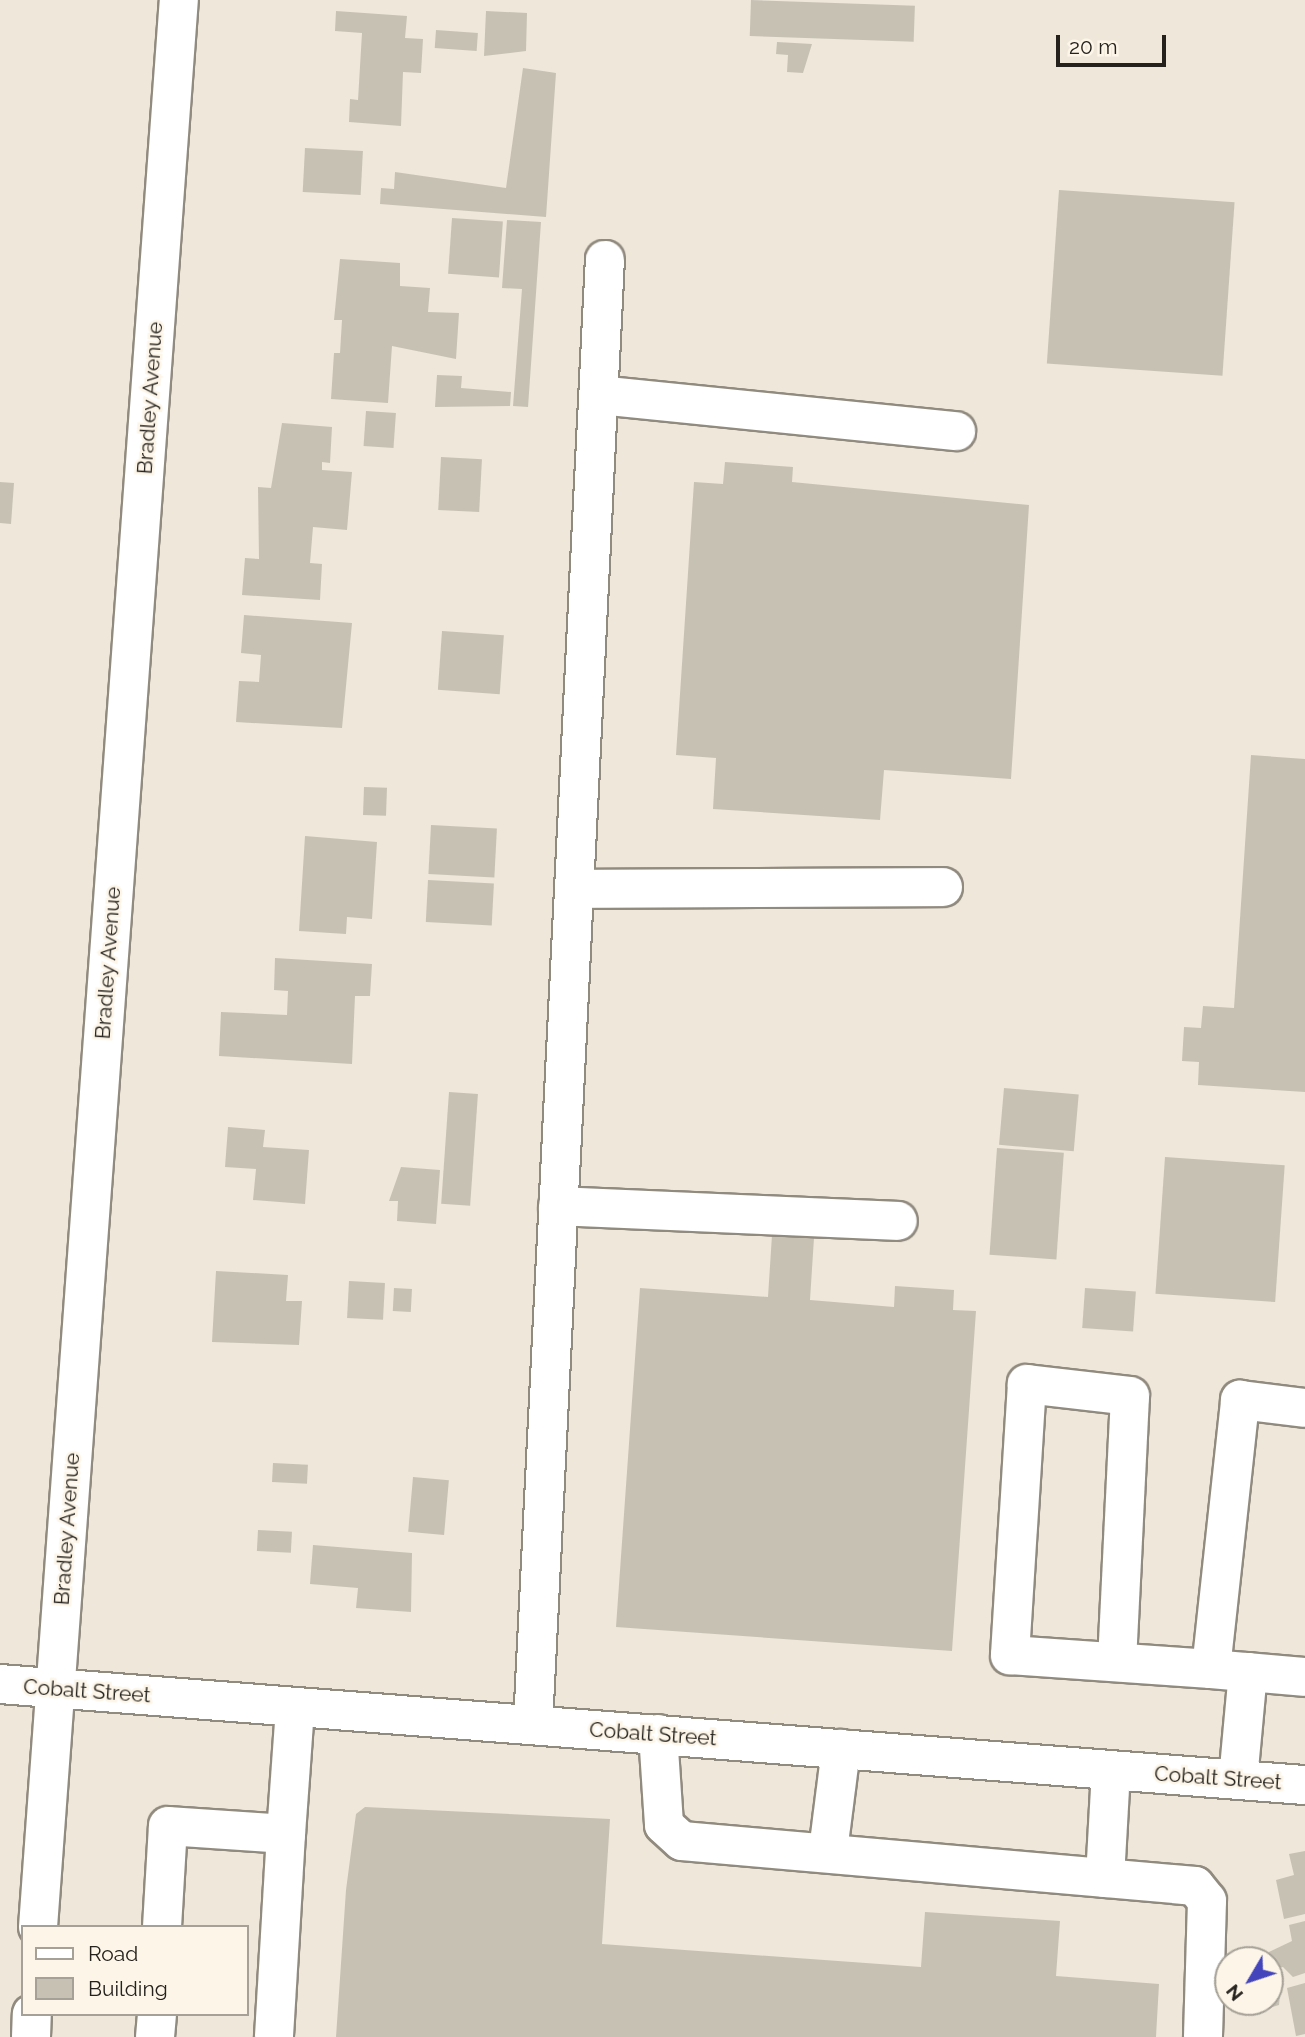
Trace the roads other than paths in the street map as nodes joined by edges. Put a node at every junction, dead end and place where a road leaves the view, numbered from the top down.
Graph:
1 (179, 0) edge
2 (605, 260) dead end
3 (599, 395) junction
4 (956, 431) dead end
5 (943, 887) dead end
6 (574, 889) junction
7 (558, 1206) junction
8 (898, 1221) dead end
9 (1305, 1408) edge
10 (1117, 1662) junction
11 (1230, 1670) junction
12 (1305, 1677) edge
13 (0, 1684) edge
14 (55, 1688) junction
15 (295, 1707) junction
16 (533, 1725) junction
17 (658, 1734) junction
18 (841, 1749) junction
19 (1111, 1770) junction
20 (1238, 1780) junction
21 (1305, 1785) edge
22 (286, 1834) junction
23 (828, 1851) junction
24 (1105, 1878) junction
25 (38, 1925) edge
26 (162, 1925) edge
27 (32, 2016) edge
28 (157, 2016) edge
29 (31, 2037) edge
30 (155, 2037) edge
31 (274, 2037) edge
32 (1203, 2037) edge

1 - 14 street, Bradley Avenue
2 - 3 street
3 - 4 street
3 - 6 street
5 - 6 street
6 - 7 street
7 - 8 street
7 - 16 street
9 - 11 street
10 - 10 street
10 - 11 street
11 - 12 street
11 - 20 street
13 - 14 street, Cobalt Street
14 - 15 street, Cobalt Street
14 - 25 street, Bradley Avenue
15 - 16 street, Cobalt Street
15 - 22 street
16 - 17 street, Cobalt Street
17 - 18 street, Cobalt Street
17 - 23 street
18 - 19 street, Cobalt Street
18 - 23 street
19 - 20 street, Cobalt Street
19 - 24 street
20 - 21 street, Cobalt Street
22 - 26 street
22 - 31 street
23 - 24 street
24 - 32 street
27 - 29 street
28 - 30 street

